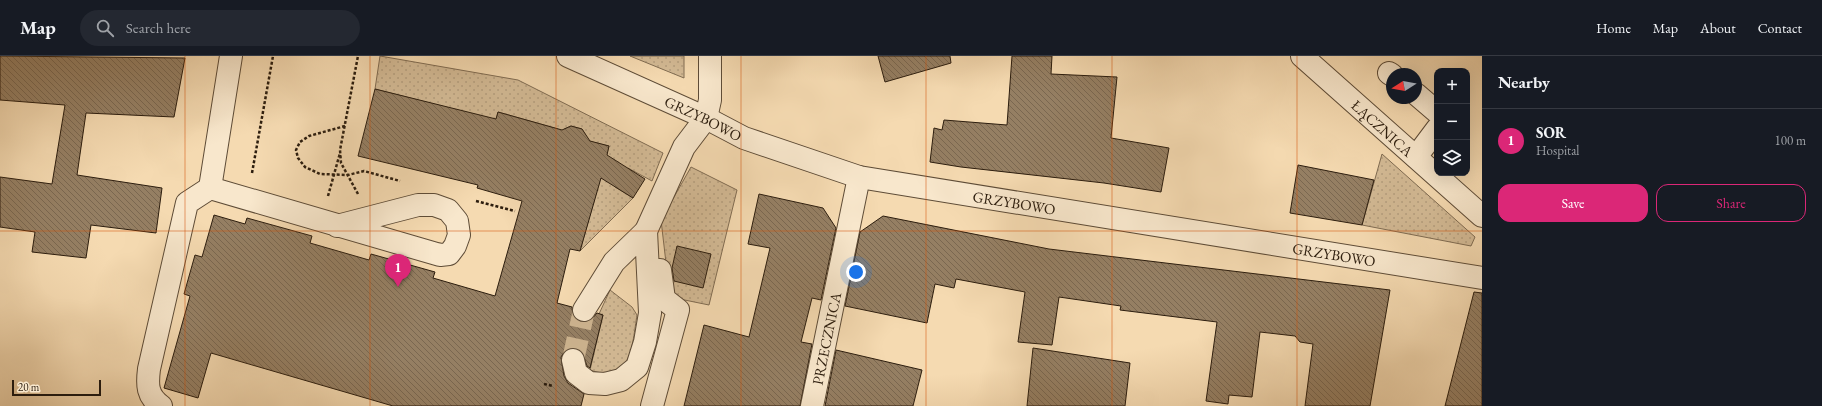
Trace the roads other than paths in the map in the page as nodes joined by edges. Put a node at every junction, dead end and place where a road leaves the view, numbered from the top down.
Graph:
1 (231, 56) edge
2 (568, 56) edge
3 (710, 56) edge
4 (1302, 56) edge
5 (1422, 99) edge
6 (1434, 109) edge
7 (706, 118) junction
8 (1434, 133) edge
9 (1416, 157) junction
10 (859, 177) junction
11 (210, 188) junction
12 (1482, 216) edge
13 (329, 224) junction
14 (649, 224) junction
15 (1482, 278) edge
16 (584, 310) tunnel mouth
17 (573, 360) tunnel mouth
18 (161, 406) edge
19 (652, 406) edge
20 (812, 406) edge

1 - 11 street
2 - 7 street, GRZYBOWO
3 - 7 street
4 - 9 street, ŁĄCZNICA
5 - 6 street
7 - 10 street, GRZYBOWO
7 - 14 street
8 - 9 street
9 - 12 street, ŁĄCZNICA
10 - 15 street, GRZYBOWO
10 - 20 street, PRZECZNICA
11 - 13 street
11 - 18 street
13 - 13 street
14 - 16 street
14 - 17 street
14 - 19 street

